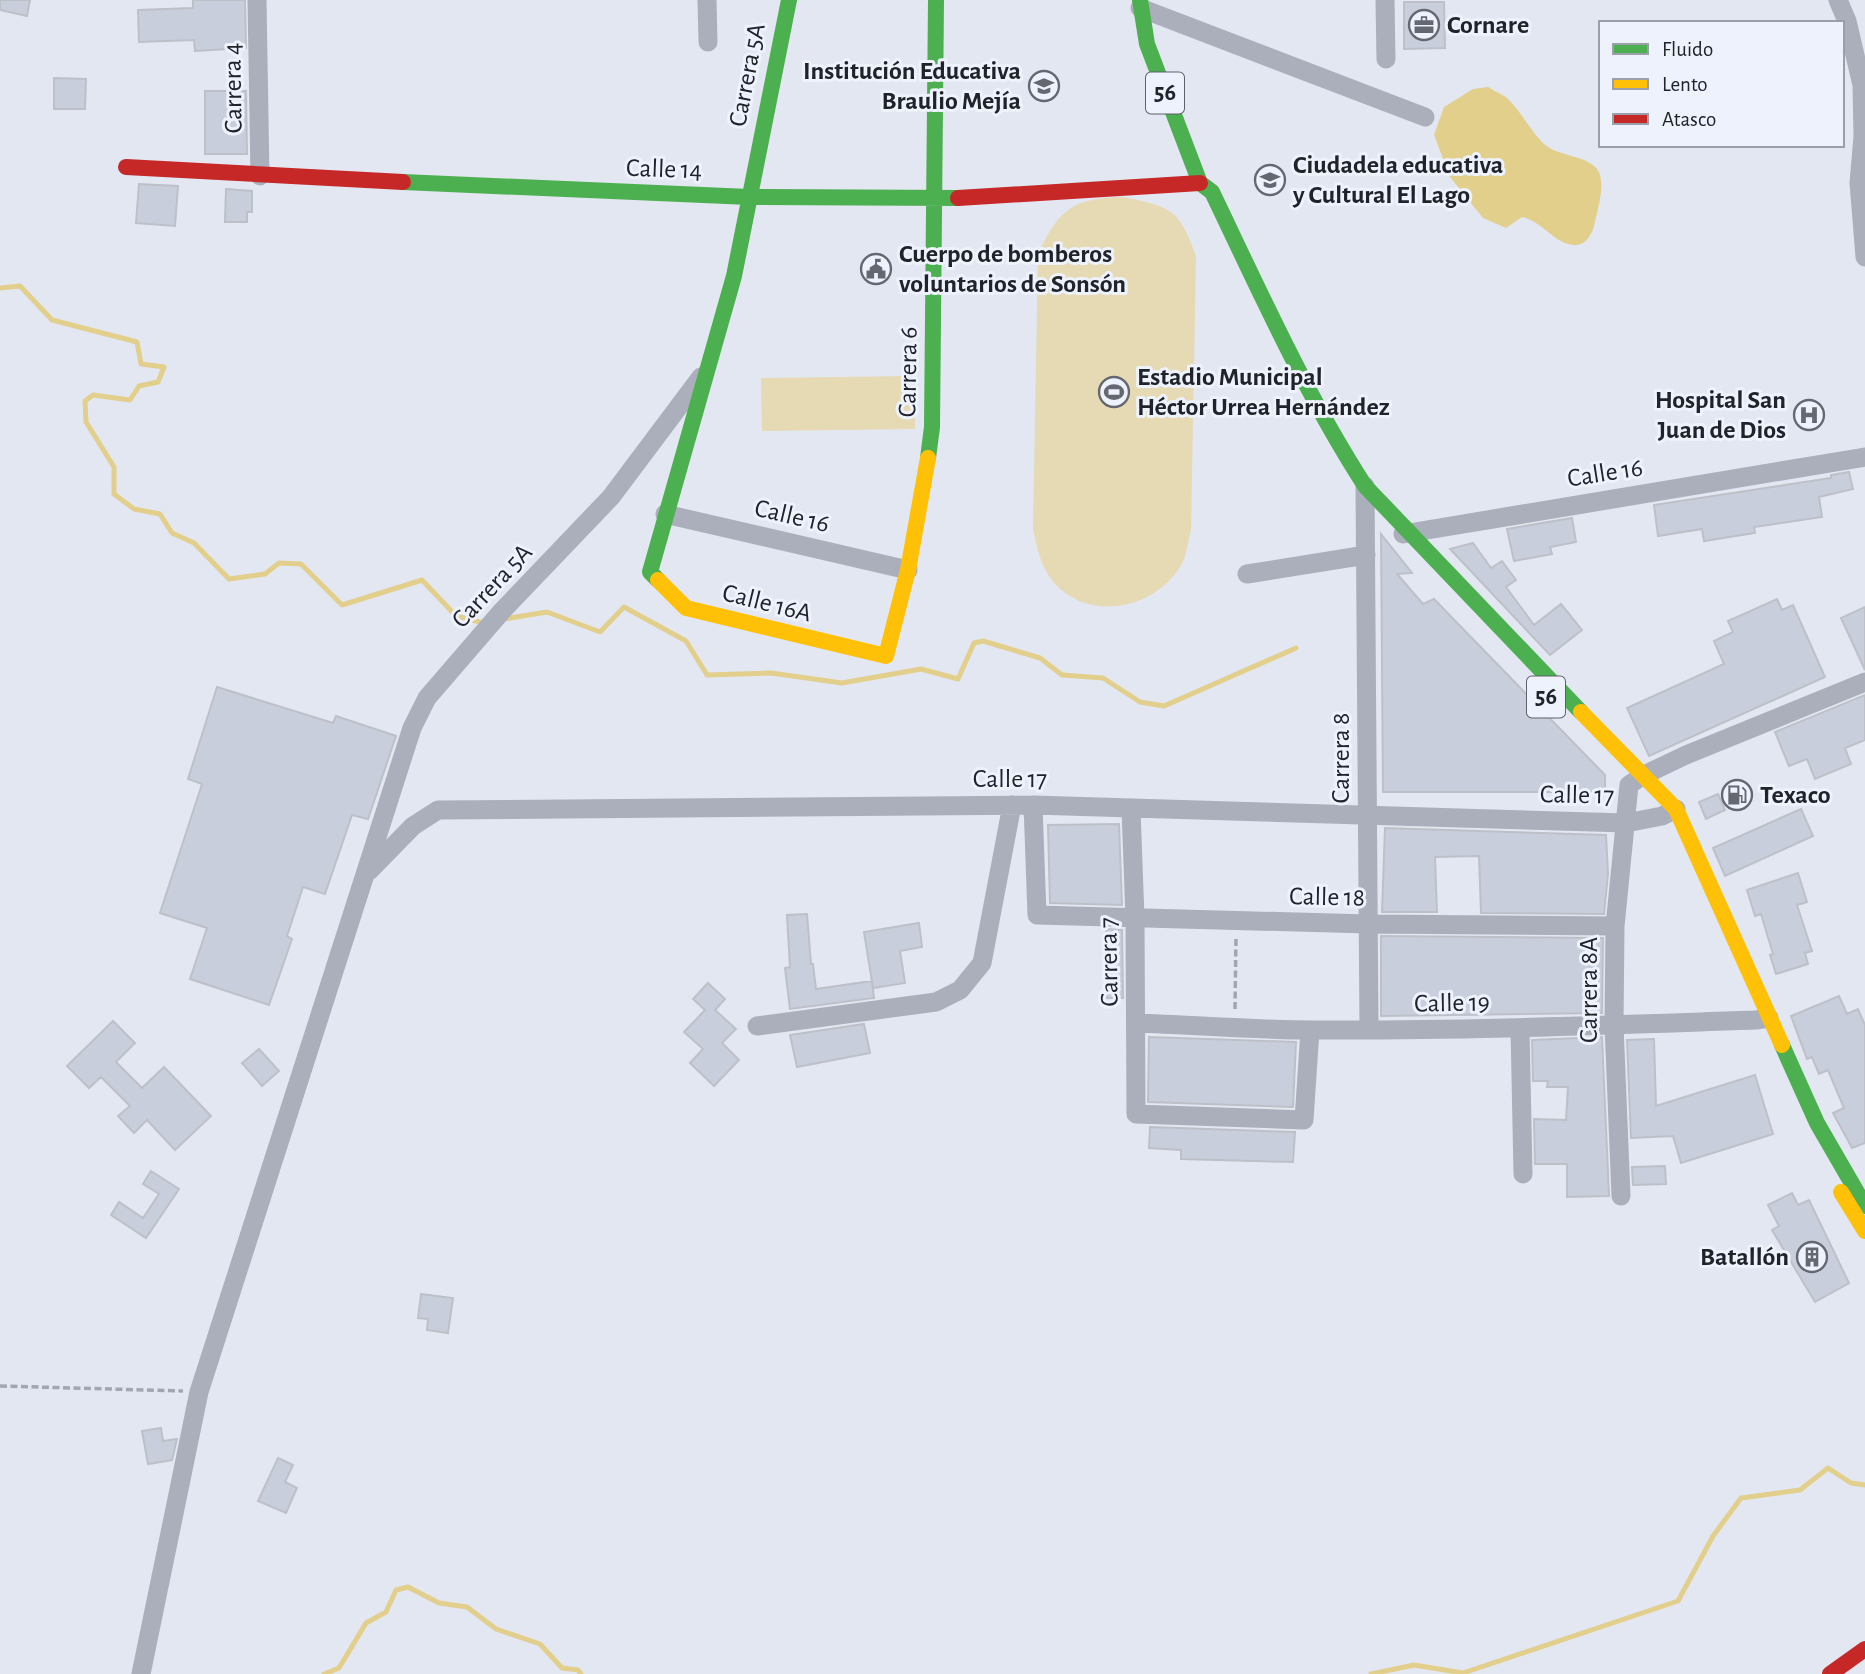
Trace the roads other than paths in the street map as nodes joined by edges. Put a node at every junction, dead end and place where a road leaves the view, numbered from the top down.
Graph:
1 (257, 0) edge
2 (707, 0) edge
3 (789, 0) edge
4 (936, 0) edge
5 (1385, 0) edge
6 (1838, 0) edge
7 (1140, 4) edge
8 (708, 42) dead end
9 (1386, 59) dead end
10 (1425, 117) dead end
11 (126, 167) dead end
12 (260, 176) junction
13 (1200, 183) junction
14 (749, 197) junction
15 (935, 199) junction
16 (1865, 257) edge
17 (710, 364) junction
18 (1865, 457) edge
19 (1365, 495) junction
20 (665, 514) junction
21 (1402, 534) junction
22 (1366, 555) junction
23 (908, 570) junction
24 (650, 572) joint
25 (1247, 574) dead end
26 (886, 656) joint
27 (1865, 682) edge
28 (1601, 755) dead end
29 (1630, 779) junction
30 (1012, 805) junction
31 (1033, 805) junction
32 (1131, 809) junction
33 (1669, 813) junction
34 (1367, 816) junction
35 (1626, 823) junction
36 (365, 874) junction
37 (1135, 918) junction
38 (1368, 924) junction
39 (1615, 926) junction
40 (1762, 1019) junction
41 (1137, 1023) junction
42 (1614, 1025) junction
43 (757, 1026) dead end
44 (1520, 1028) junction
45 (1310, 1030) junction
46 (1369, 1030) junction
47 (1524, 1174) dead end
48 (1621, 1196) dead end
49 (1865, 1206) edge
50 (1865, 1231) edge
51 (1865, 1649) edge
52 (141, 1674) edge
53 (1830, 1674) edge

1 - 12 street, Carrera 4
2 - 8 street
3 - 14 main road, Carrera 5A
4 - 15 main road, Carrera 6
5 - 9 street
6 - 16 street
7 - 10 street
7 - 13 main road, 56
11 - 12 main road, Calle 14
12 - 14 main road, Calle 14
13 - 15 main road, Calle 14
13 - 19 main road, 56
14 - 15 main road, Calle 14
14 - 17 main road, Carrera 5A
15 - 23 main road, Carrera 6
17 - 20 main road, Carrera 5A
17 - 36 street, Carrera 5A
18 - 21 street, Calle 16
19 - 21 main road, 56
19 - 22 street, Carrera 8
20 - 23 street, Calle 16
20 - 24 main road, Carrera 5A
21 - 28 main road, 56
21 - 29 main road, 56
22 - 25 street
22 - 34 street, Carrera 8
23 - 26 main road, Carrera 6
24 - 26 main road, Calle 16A
27 - 29 street, Calle 17
29 - 33 main road, 56
29 - 35 street, Carrera 8A
30 - 31 street, Calle 17
30 - 36 street, Calle 17
30 - 43 street
31 - 32 street, Calle 17
31 - 37 street, Calle 18
32 - 34 street, Calle 17
32 - 37 street, Carrera 7
33 - 35 street, Calle 17
33 - 40 main road, 56
34 - 35 street, Calle 17
34 - 38 street, Carrera 8
35 - 39 street, Carrera 8A
36 - 52 street, Carrera 5A
37 - 38 street, Calle 18
37 - 41 street, Carrera 7
38 - 39 street, Calle 18
38 - 46 street, Carrera 8
39 - 42 street, Carrera 8A
40 - 42 street, Calle 19
40 - 49 main road, 56
40 - 50 main road, 56
41 - 45 street, Calle 19
41 - 45 street, Carrera 7
42 - 44 street, Calle 19
42 - 48 street, Carrera 8A
44 - 46 street, Calle 19
44 - 47 street
45 - 46 street, Calle 19
51 - 53 main road

